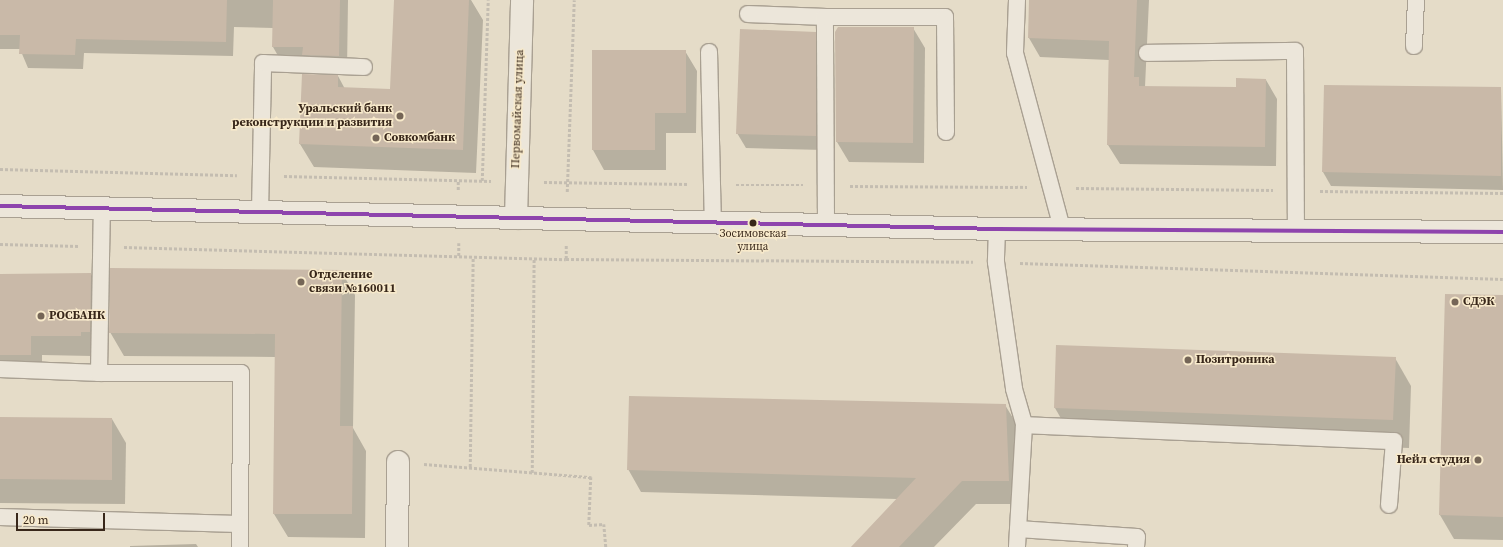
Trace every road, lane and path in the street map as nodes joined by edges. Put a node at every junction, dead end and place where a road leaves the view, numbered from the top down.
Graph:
1 (488, 0) edge
2 (522, 0) edge
3 (574, 0) edge
4 (1017, 0) edge
5 (1416, 0) edge
6 (748, 14) dead end
7 (825, 17) junction
8 (1414, 46) dead end
9 (709, 52) dead end
10 (1147, 53) dead end
11 (364, 67) dead end
12 (946, 132) dead end
13 (0, 169) edge
14 (261, 175) junction
15 (482, 181) junction
16 (516, 182) junction
17 (567, 183) junction
18 (712, 184) junction
19 (826, 186) junction
20 (1051, 188) junction
21 (1296, 191) junction
22 (1503, 193) edge
23 (0, 206) edge
24 (102, 208) junction
25 (260, 212) junction
26 (516, 218) junction
27 (567, 219) junction
28 (713, 222) junction
29 (826, 224) junction
30 (997, 229) junction
31 (1062, 229) junction
32 (1296, 230) junction
33 (1503, 232) edge
34 (0, 244) edge
35 (101, 247) junction
36 (473, 257) junction
37 (534, 258) junction
38 (566, 259) junction
39 (996, 262) junction
40 (1503, 279) edge
41 (0, 369) edge
42 (99, 373) junction
43 (1024, 425) junction
44 (398, 462) joint
45 (470, 468) junction
46 (532, 473) junction
47 (1389, 505) dead end
48 (0, 517) edge
49 (239, 524) junction
50 (1018, 529) junction
51 (240, 547) edge
52 (397, 547) edge
53 (606, 547) edge
54 (1017, 547) edge
55 (1136, 547) edge

1 - 15 path
2 - 16 main road, Первомайская улица
3 - 17 path
4 - 20 lane
5 - 8 lane
6 - 7 lane
7 - 12 lane
7 - 19 lane
9 - 18 lane
10 - 21 lane
11 - 14 lane
13 - 14 path
14 - 15 path
14 - 25 lane
15 - 16 path
16 - 17 path
16 - 26 main road, Первомайская улица
17 - 18 path
17 - 27 path
18 - 19 path
18 - 28 lane
19 - 20 path
19 - 29 lane
20 - 21 path
20 - 31 lane
21 - 22 path
21 - 32 lane
23 - 24 main road
24 - 25 main road
24 - 35 lane
25 - 26 main road
26 - 27 main road
27 - 28 main road
27 - 38 path
28 - 29 main road
29 - 30 main road
30 - 31 main road
30 - 39 lane
31 - 32 main road
32 - 33 main road
34 - 35 path
35 - 36 path
35 - 42 lane
36 - 37 path
36 - 45 path
37 - 38 path
37 - 46 path
38 - 39 path
39 - 40 path
39 - 43 lane
41 - 42 lane
42 - 49 lane
43 - 47 lane
43 - 50 lane
44 - 45 path
44 - 52 main road
45 - 46 path
46 - 53 path
48 - 49 lane
49 - 51 lane
50 - 54 lane
50 - 55 lane

